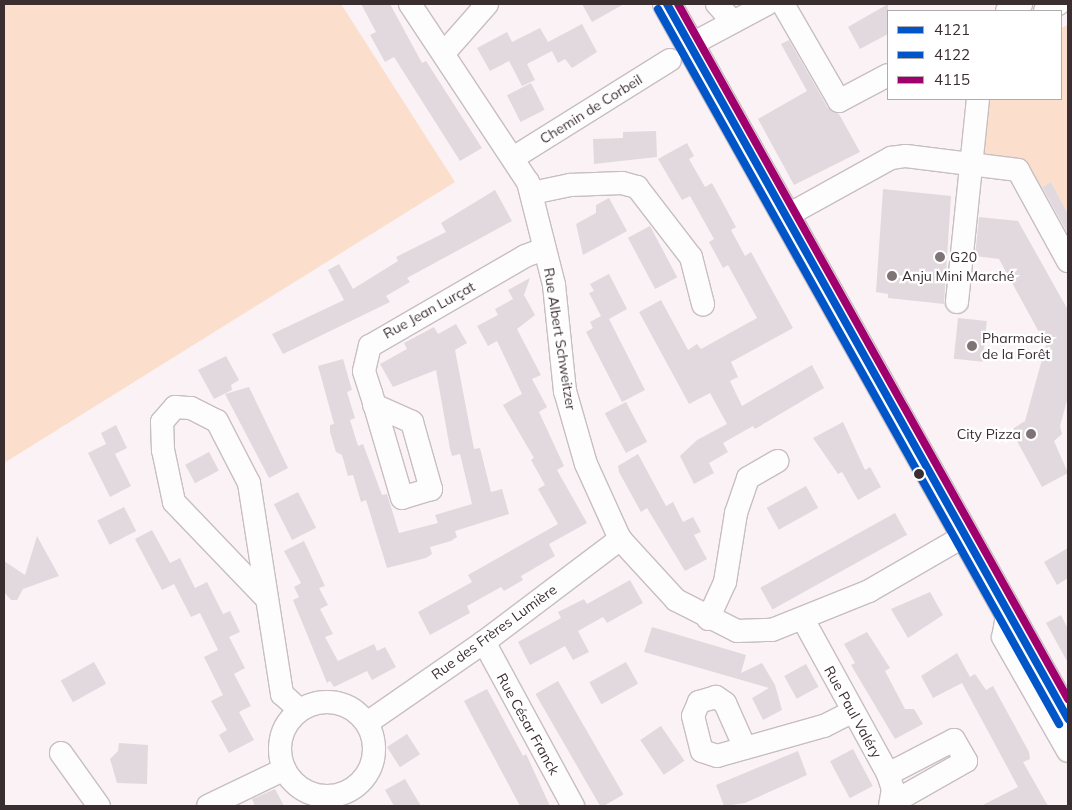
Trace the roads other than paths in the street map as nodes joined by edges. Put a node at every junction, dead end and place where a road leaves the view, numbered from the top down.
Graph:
1 (410, 4) edge
2 (487, 4) edge
3 (667, 4) edge
4 (717, 4) edge
5 (767, 4) edge
6 (783, 4) edge
7 (1021, 4) edge
8 (1058, 4) edge
9 (1009, 10) edge
10 (1047, 10) edge
11 (733, 22) junction
12 (680, 52) junction
13 (444, 53) junction
14 (887, 76) edge
15 (978, 100) edge
16 (513, 158) junction
17 (970, 163) junction
18 (532, 193) junction
19 (788, 215) junction
20 (544, 249) junction
21 (1068, 261) edge
22 (956, 302) dead end
23 (703, 304) dead end
24 (374, 405) dead end
25 (778, 461) dead end
26 (966, 535) junction
27 (620, 539) junction
28 (264, 596) junction
29 (708, 619) junction
30 (804, 621) junction
31 (484, 642) junction
32 (300, 710) junction
33 (852, 712) junction
34 (367, 723) junction
35 (1066, 737) edge
36 (745, 748) dead end
37 (61, 753) dead end
38 (284, 769) junction
39 (888, 774) junction
40 (356, 798) edge
41 (891, 804) edge
42 (99, 806) edge
43 (208, 806) edge
44 (573, 806) edge

1 - 13 street, Rue Albert Schweitzer
2 - 13 street
3 - 12 main road
4 - 11 street
5 - 11 street, Chemin de Corbeil
6 - 14 street
7 - 9 street
8 - 10 street
11 - 12 street, Chemin de Corbeil
12 - 16 street, Chemin de Corbeil
12 - 19 main road
13 - 16 street, Rue Albert Schweitzer
15 - 17 street
16 - 18 street, Rue Albert Schweitzer
17 - 19 street
17 - 21 street
17 - 22 street
18 - 20 street, Rue Albert Schweitzer
18 - 23 street
19 - 26 main road
20 - 24 street, Rue Jean Lurçat
20 - 27 street, Rue Albert Schweitzer
25 - 29 street
26 - 30 street, Rue Albert Schweitzer
26 - 35 main road
27 - 29 street, Rue Albert Schweitzer
27 - 31 street, Rue des Frères Lumière
28 - 28 street
28 - 32 street
29 - 30 street, Rue Albert Schweitzer
30 - 33 street, Rue Paul Valéry
31 - 34 street, Rue des Frères Lumière
31 - 44 street, Rue César Franck
32 - 34 street
32 - 38 street
33 - 36 street
33 - 39 street, Rue Paul Valéry
34 - 40 street
37 - 42 street
38 - 40 street
38 - 43 street
39 - 41 street, Rue Paul Valéry
39 - 41 street

